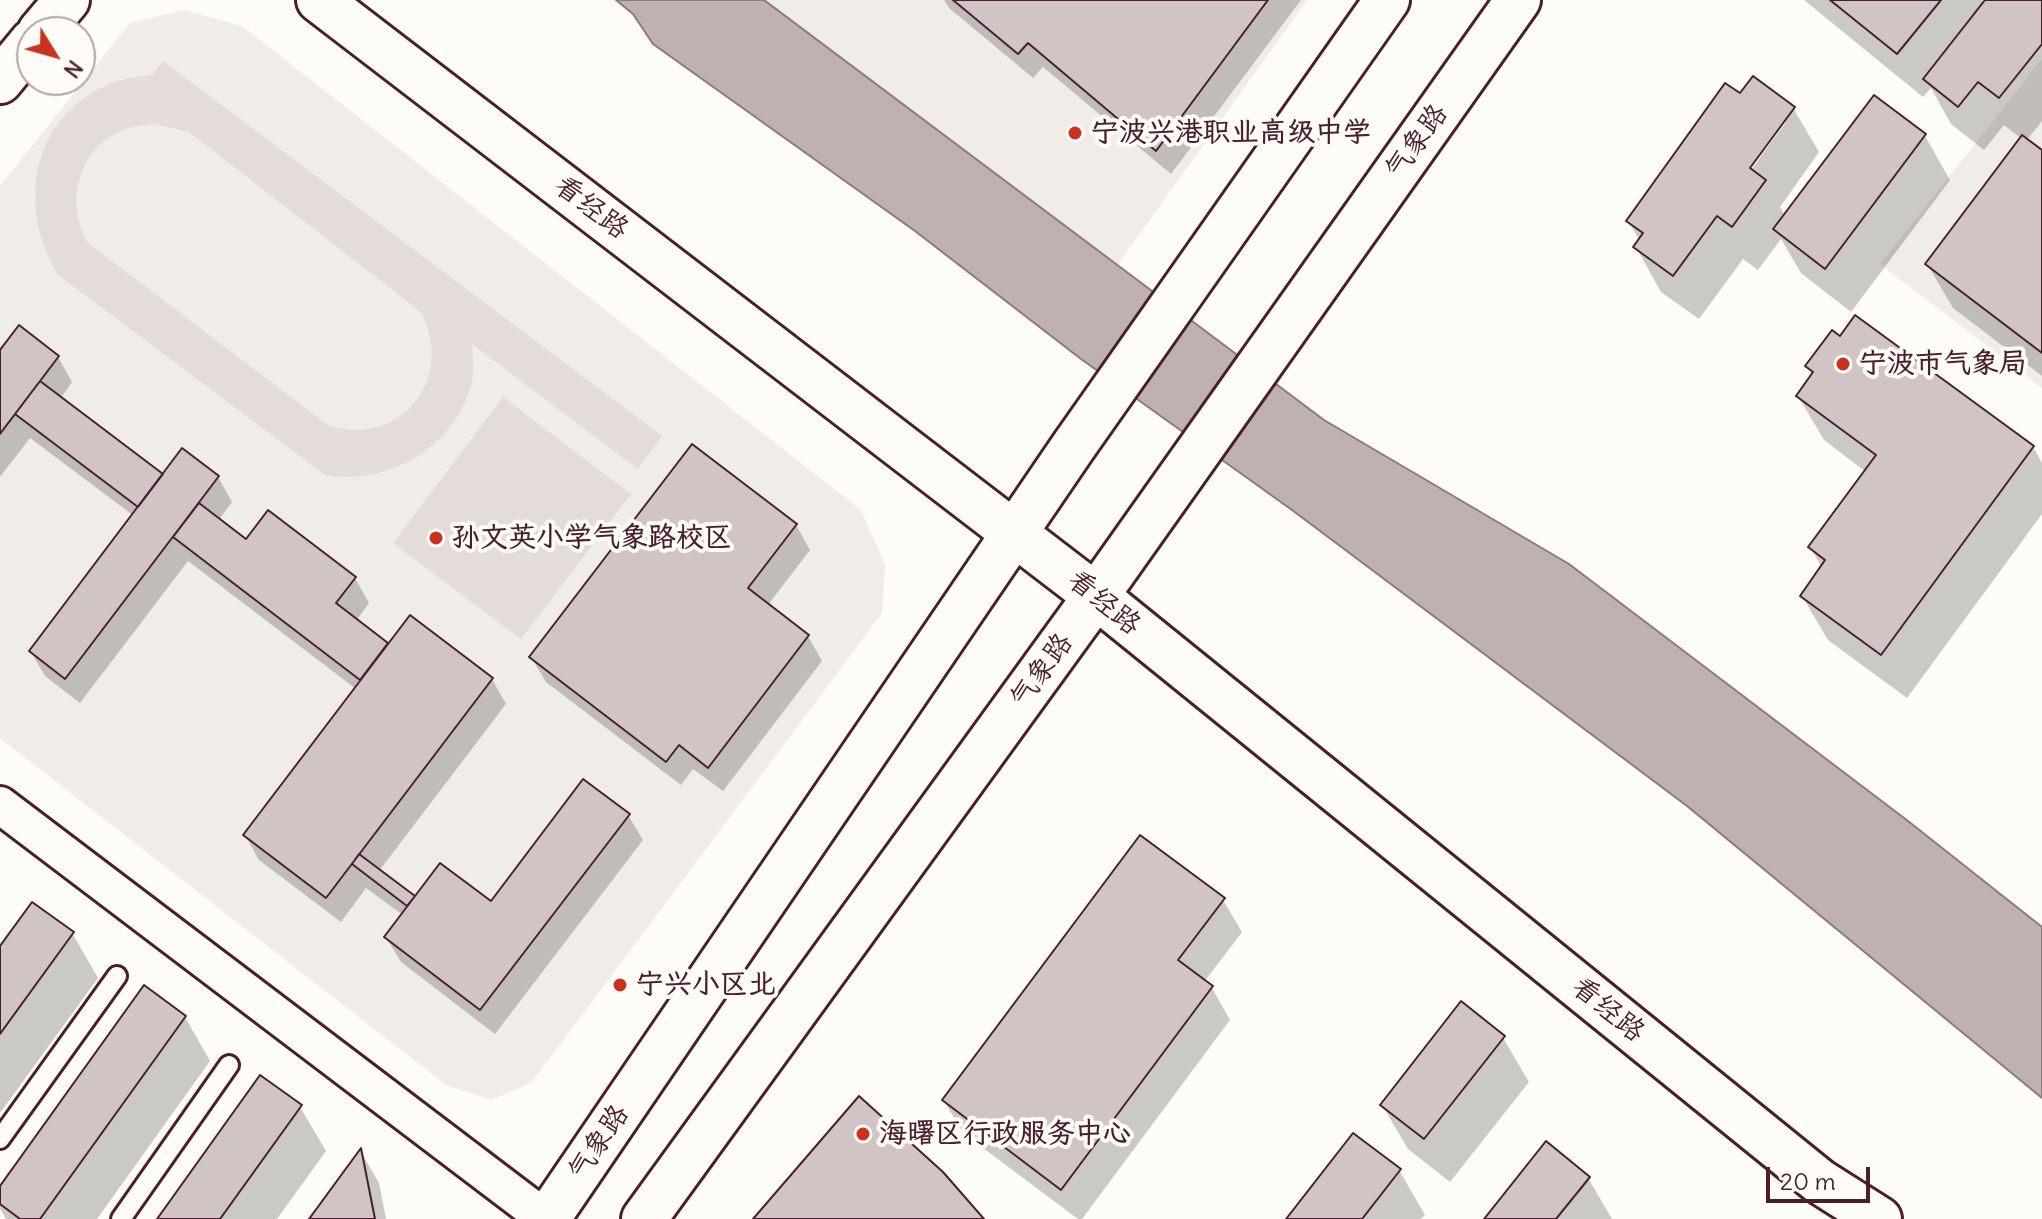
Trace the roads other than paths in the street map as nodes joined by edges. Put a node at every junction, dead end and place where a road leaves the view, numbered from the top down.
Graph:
1 (67, 0) edge
2 (319, 0) edge
3 (1387, 0) edge
4 (1518, 0) edge
5 (54, 16) edge
6 (16, 62) edge
7 (0, 81) edge
8 (1016, 533) junction
9 (1096, 596) junction
10 (0, 805) edge
11 (117, 976) dead end
12 (229, 1065) dead end
13 (0, 1139) edge
14 (121, 1219) edge
15 (547, 1219) edge
16 (644, 1219) edge
17 (1879, 1219) edge

1 - 5 street
2 - 8 street, 看经路
3 - 8 street, 气象路
4 - 9 street, 气象路
6 - 7 street
8 - 9 street, 看经路
8 - 15 street, 气象路
9 - 16 street, 气象路
9 - 17 street, 看经路
10 - 15 street
11 - 13 lane
12 - 14 lane

